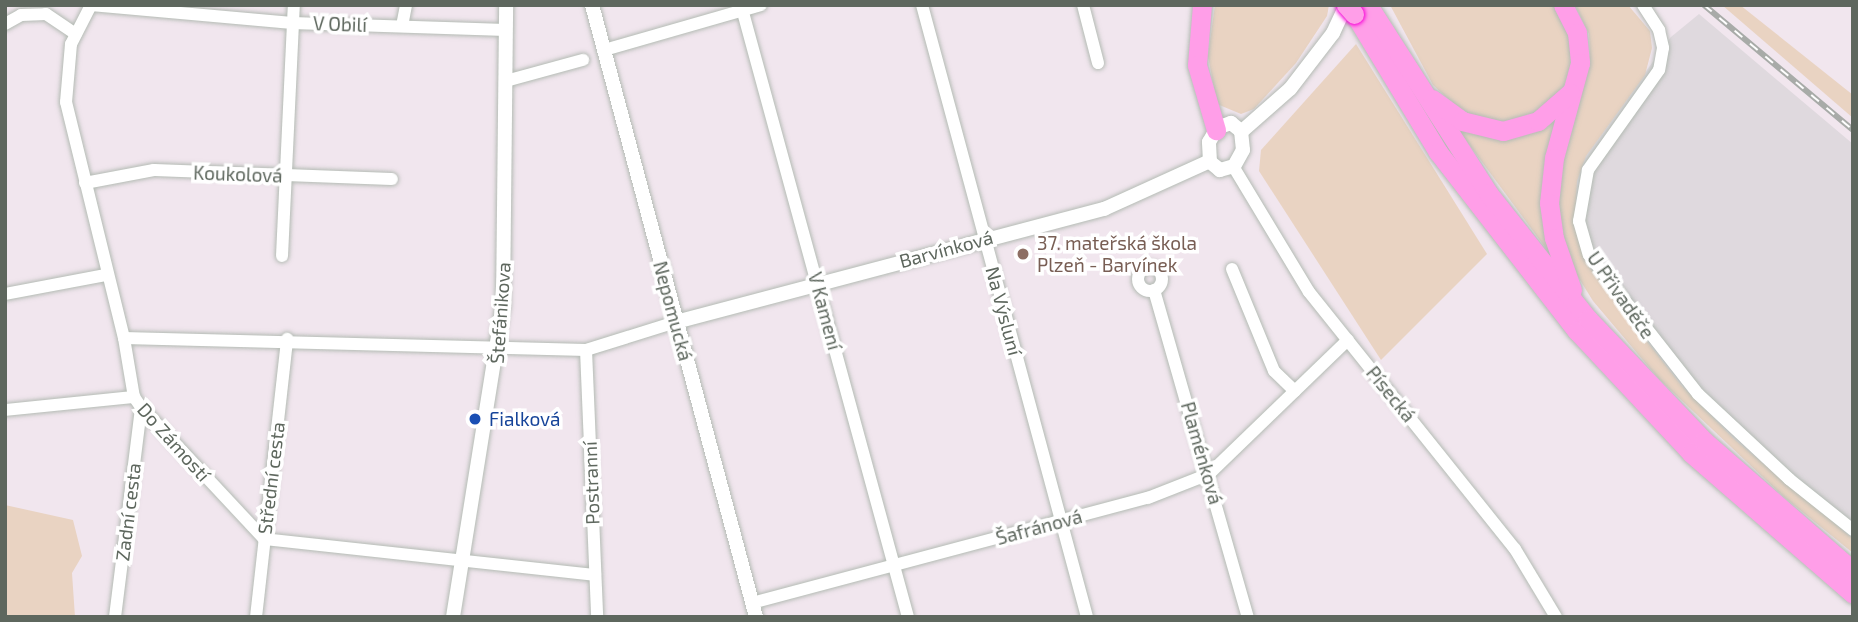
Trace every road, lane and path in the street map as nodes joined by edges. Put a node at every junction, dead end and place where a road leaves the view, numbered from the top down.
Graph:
1 (91, 5) edge
2 (294, 5) edge
3 (406, 5) edge
4 (506, 5) edge
5 (592, 5) edge
6 (761, 5) edge
7 (922, 5) edge
8 (1083, 5) edge
9 (1202, 5) edge
10 (1563, 5) edge
11 (1643, 5) edge
12 (742, 9) edge
13 (1357, 9) edge
14 (292, 23) junction
15 (5, 24) edge
16 (402, 26) junction
17 (506, 30) junction
18 (76, 34) junction
19 (604, 50) junction
20 (583, 60) dead end
21 (1098, 63) dead end
22 (1412, 79) junction
23 (506, 81) junction
24 (1574, 86) junction
25 (1216, 130) junction
26 (1241, 132) junction
27 (1210, 161) junction
28 (1233, 166) junction
29 (286, 176) junction
30 (392, 179) dead end
31 (85, 183) junction
32 (984, 238) junction
33 (282, 256) dead end
34 (1232, 269) dead end
35 (106, 275) junction
36 (817, 284) junction
37 (1154, 290) dead end
38 (5, 294) edge
39 (1588, 319) junction
40 (676, 322) junction
41 (124, 338) junction
42 (287, 339) junction
43 (1348, 340) junction
44 (499, 346) junction
45 (586, 349) junction
46 (1295, 391) junction
47 (137, 402) junction
48 (5, 410) edge
49 (1209, 474) junction
50 (1061, 520) junction
51 (1853, 530) edge
52 (264, 539) junction
53 (463, 562) junction
54 (894, 567) junction
55 (1853, 571) edge
56 (595, 575) junction
57 (1853, 594) edge
58 (754, 610) edge
59 (115, 617) edge
60 (256, 617) edge
61 (453, 617) edge
62 (597, 617) edge
63 (908, 617) edge
64 (1087, 617) edge
65 (1248, 617) edge
66 (1556, 617) edge

1 - 14 street, V Obilí
1 - 18 street, Do Zámostí
2 - 14 street
3 - 16 street
4 - 17 street, Štefánikova
5 - 19 street, Nepomucká
6 - 12 street
7 - 32 street, Na Výsluní
8 - 21 street
9 - 25 highway
10 - 24 highway
11 - 51 street, U Přivaděče
12 - 19 street
12 - 36 street, V Kamení
13 - 22 highway
13 - 26 street
13 - 57 highway
14 - 16 street, V Obilí
14 - 29 street
15 - 18 street
16 - 17 street, V Obilí
17 - 23 street, Štefánikova
18 - 31 street, Do Zámostí
19 - 40 street, Nepomucká
20 - 23 street
22 - 24 highway
22 - 39 highway
23 - 44 street, Štefánikova
24 - 39 highway
25 - 26 street
25 - 27 street
26 - 28 street
27 - 28 street
27 - 32 street, Barvínková
28 - 43 street, Písecká
29 - 30 street, Koukolová
29 - 31 street, Koukolová
29 - 33 street
31 - 35 street, Do Zámostí
32 - 36 street, Barvínková
32 - 50 street, Na Výsluní
34 - 46 street
35 - 38 street
35 - 41 street, Do Zámostí
36 - 40 street, Barvínková
36 - 54 street, V Kamení
37 - 49 street, Plaménková
39 - 55 highway
40 - 45 street
40 - 58 street, Nepomucká
41 - 42 street
41 - 47 street, Do Zámostí
42 - 44 street
42 - 52 street, Střední cesta
43 - 46 street, Šafránová
43 - 66 street, Písecká
44 - 45 street
44 - 53 street, Štefánikova
45 - 56 street, Postranní
46 - 49 street, Šafránová
47 - 48 street
47 - 52 street, Do Zámostí
47 - 59 street, Zadní cesta
49 - 50 street, Šafránová
49 - 65 street, Plaménková
50 - 54 street, Šafránová
50 - 64 street, Na Výsluní
52 - 53 street
52 - 60 street, Střední cesta
53 - 56 street
53 - 61 street, Štefánikova
54 - 58 street, Šafránová
54 - 63 street, V Kamení
56 - 62 street, Postranní

